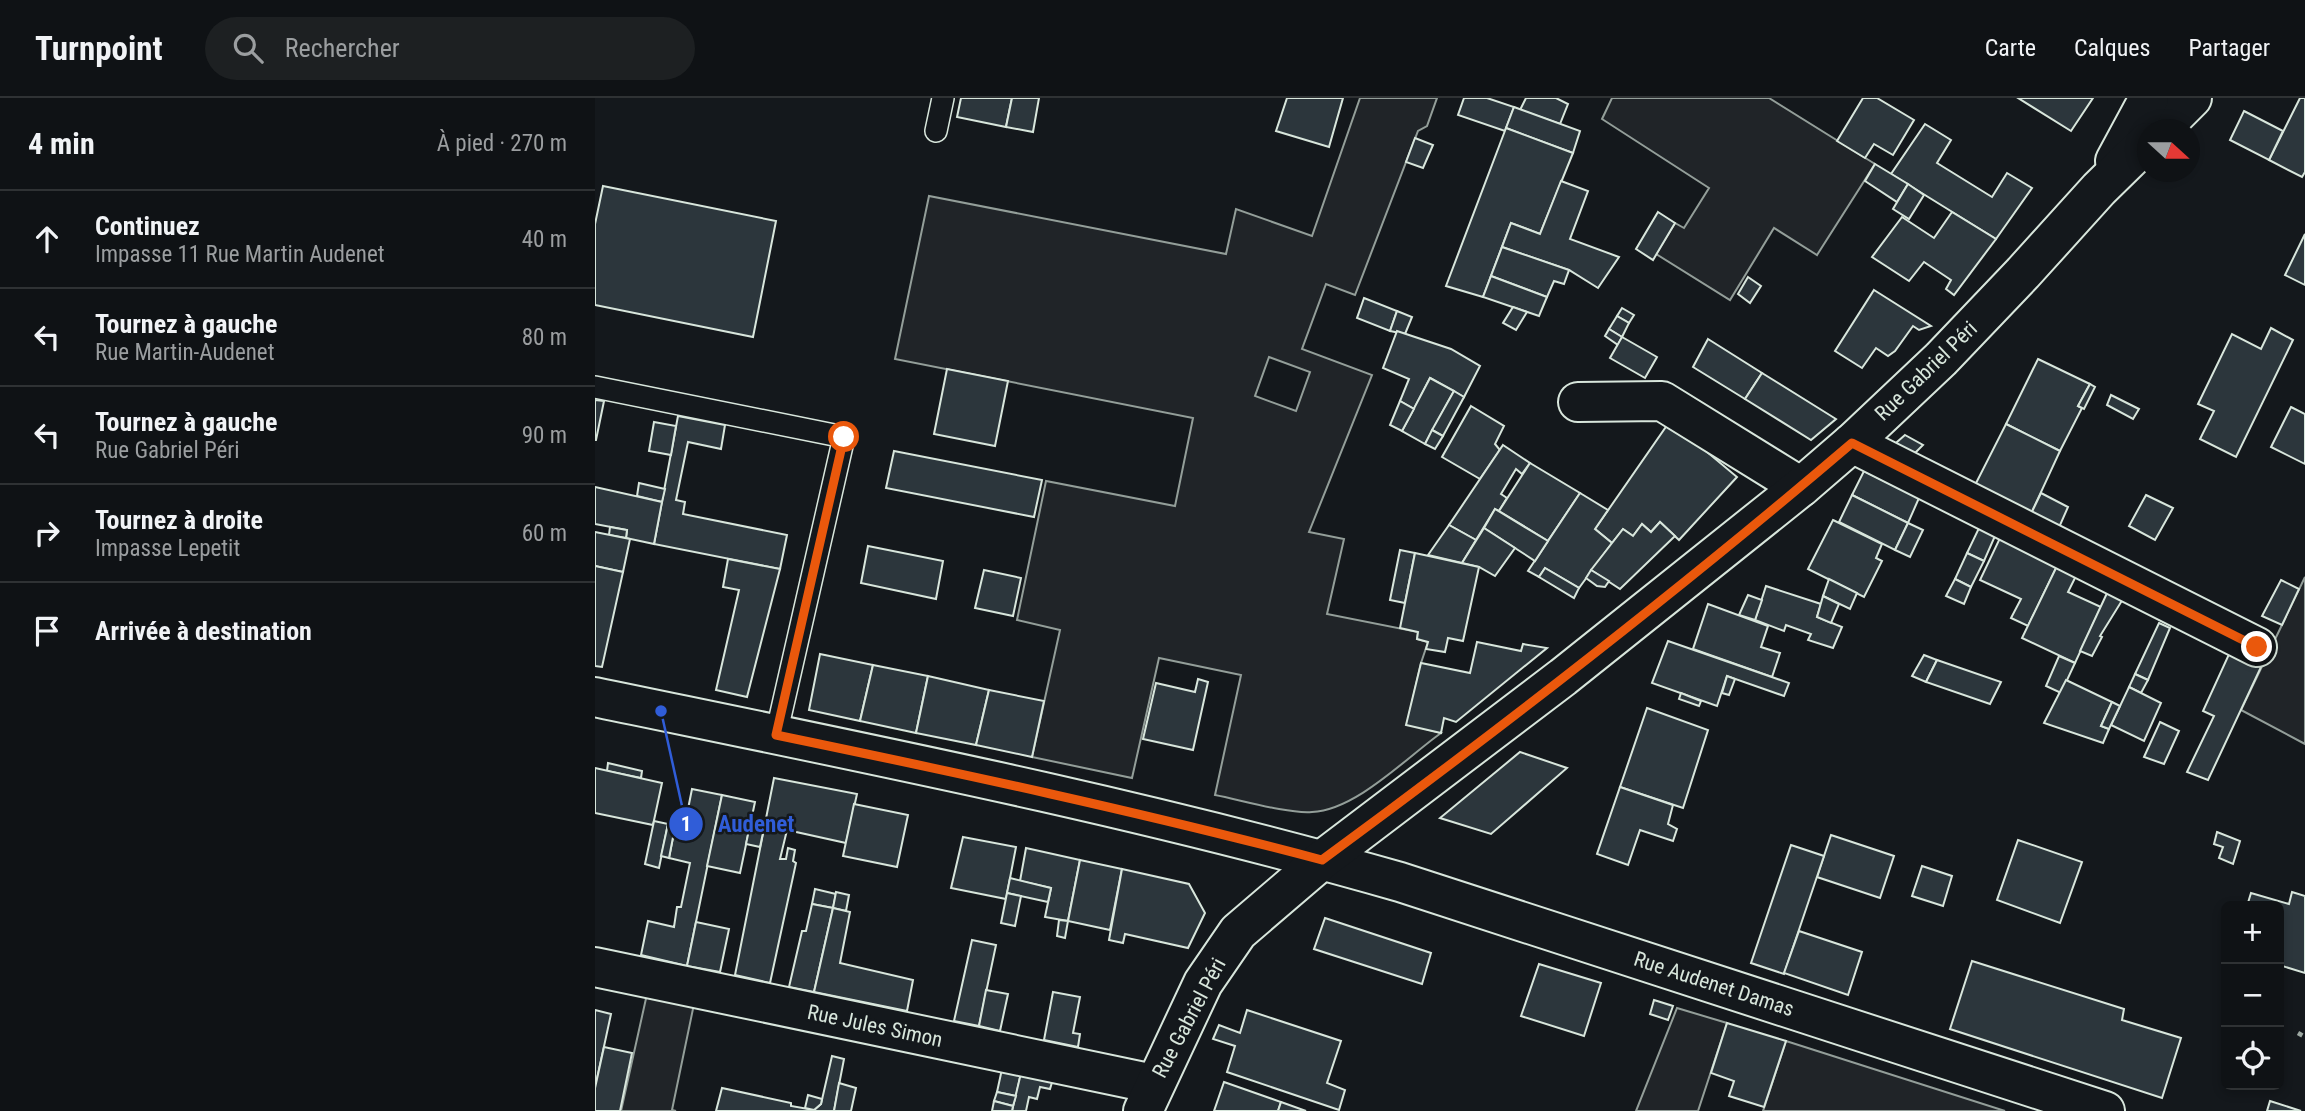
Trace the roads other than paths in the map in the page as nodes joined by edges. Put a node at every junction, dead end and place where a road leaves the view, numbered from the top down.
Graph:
1 (943, 98) edge
2 (2149, 98) edge
3 (2192, 98) edge
4 (2171, 119) edge
5 (936, 131) dead end
6 (2137, 152) edge
7 (2099, 189) junction
8 (595, 387) edge
9 (1578, 402) dead end
10 (1852, 443) junction
11 (1801, 487) junction
12 (2257, 647) dead end
13 (595, 697) edge
14 (776, 735) junction
15 (1322, 860) junction
16 (595, 967) edge
17 (1148, 1098) edge
18 (2105, 1111) edge

1 - 5 lane
2 - 7 street, Rue Gabriel Péri
3 - 4 street
6 - 7 street, Rue Gabriel Péri
7 - 10 street, Rue Gabriel Péri
8 - 14 lane
9 - 11 street
10 - 11 street, Rue Gabriel Péri
10 - 12 street
11 - 15 street, Rue Gabriel Péri
13 - 14 street, Rue Audenet Damas
14 - 15 street, Rue Audenet Damas
15 - 17 street, Rue Gabriel Péri
15 - 18 street, Rue Audenet Damas
16 - 17 street, Rue Jules Simon

